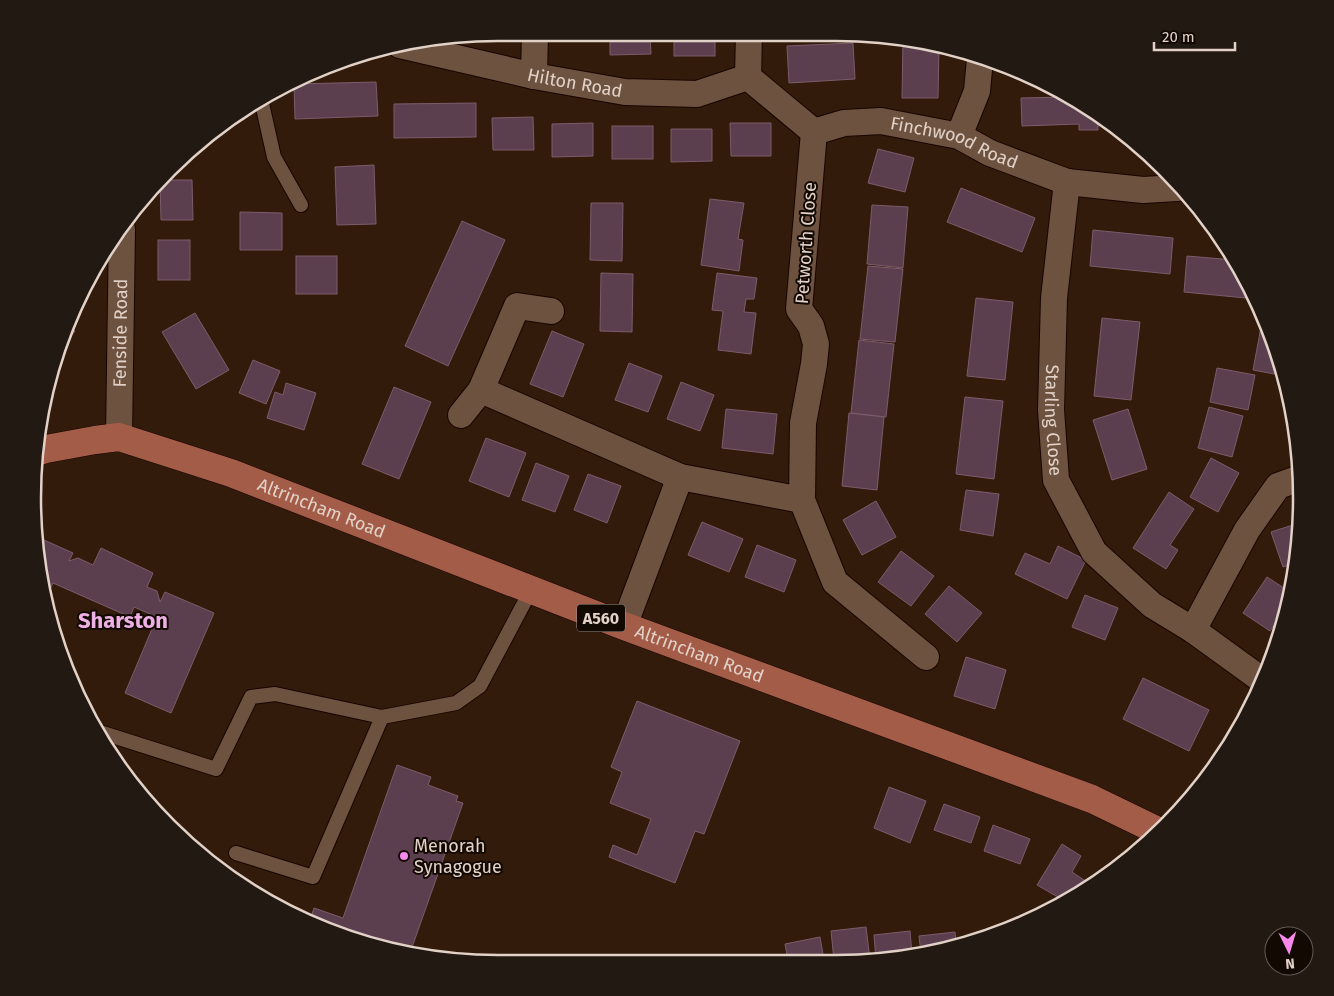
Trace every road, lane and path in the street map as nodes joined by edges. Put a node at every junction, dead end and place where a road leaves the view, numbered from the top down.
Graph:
1 (535, 41) edge
2 (749, 41) edge
3 (416, 49) edge
4 (979, 64) edge
5 (534, 76) junction
6 (748, 77) junction
7 (263, 106) edge
8 (814, 132) junction
9 (959, 136) junction
10 (1067, 182) junction
11 (1171, 188) edge
12 (301, 205) dead end
13 (122, 239) edge
14 (551, 311) dead end
15 (481, 390) junction
16 (461, 414) dead end
17 (119, 437) junction
18 (44, 450) edge
19 (680, 477) junction
20 (1292, 481) edge
21 (802, 500) junction
22 (531, 590) junction
23 (624, 626) junction
24 (1193, 630) junction
25 (926, 657) dead end
26 (1257, 676) edge
27 (382, 717) junction
28 (107, 734) edge
29 (1151, 828) edge
30 (236, 853) dead end

1 - 5 street
2 - 6 street
3 - 5 street, Hilton Road
4 - 9 street
5 - 6 street, Hilton Road
6 - 8 street
7 - 12 lane
8 - 9 street, Finchwood Road
8 - 21 street, Petworth Close
9 - 10 street, Finchwood Road
10 - 11 street, Finchwood Road
10 - 24 street, Starling Close
13 - 17 street, Fenside Road
14 - 15 street
15 - 16 street
15 - 19 street
17 - 18 main road, Altrincham Road / A560
17 - 22 main road, Altrincham Road / A560
19 - 21 street
19 - 23 street
20 - 24 street
21 - 25 street, Petworth Close
22 - 23 main road, Altrincham Road / A560
22 - 27 lane
23 - 29 main road, Altrincham Road / A560
24 - 26 street, Starling Close
27 - 28 lane
27 - 30 lane

